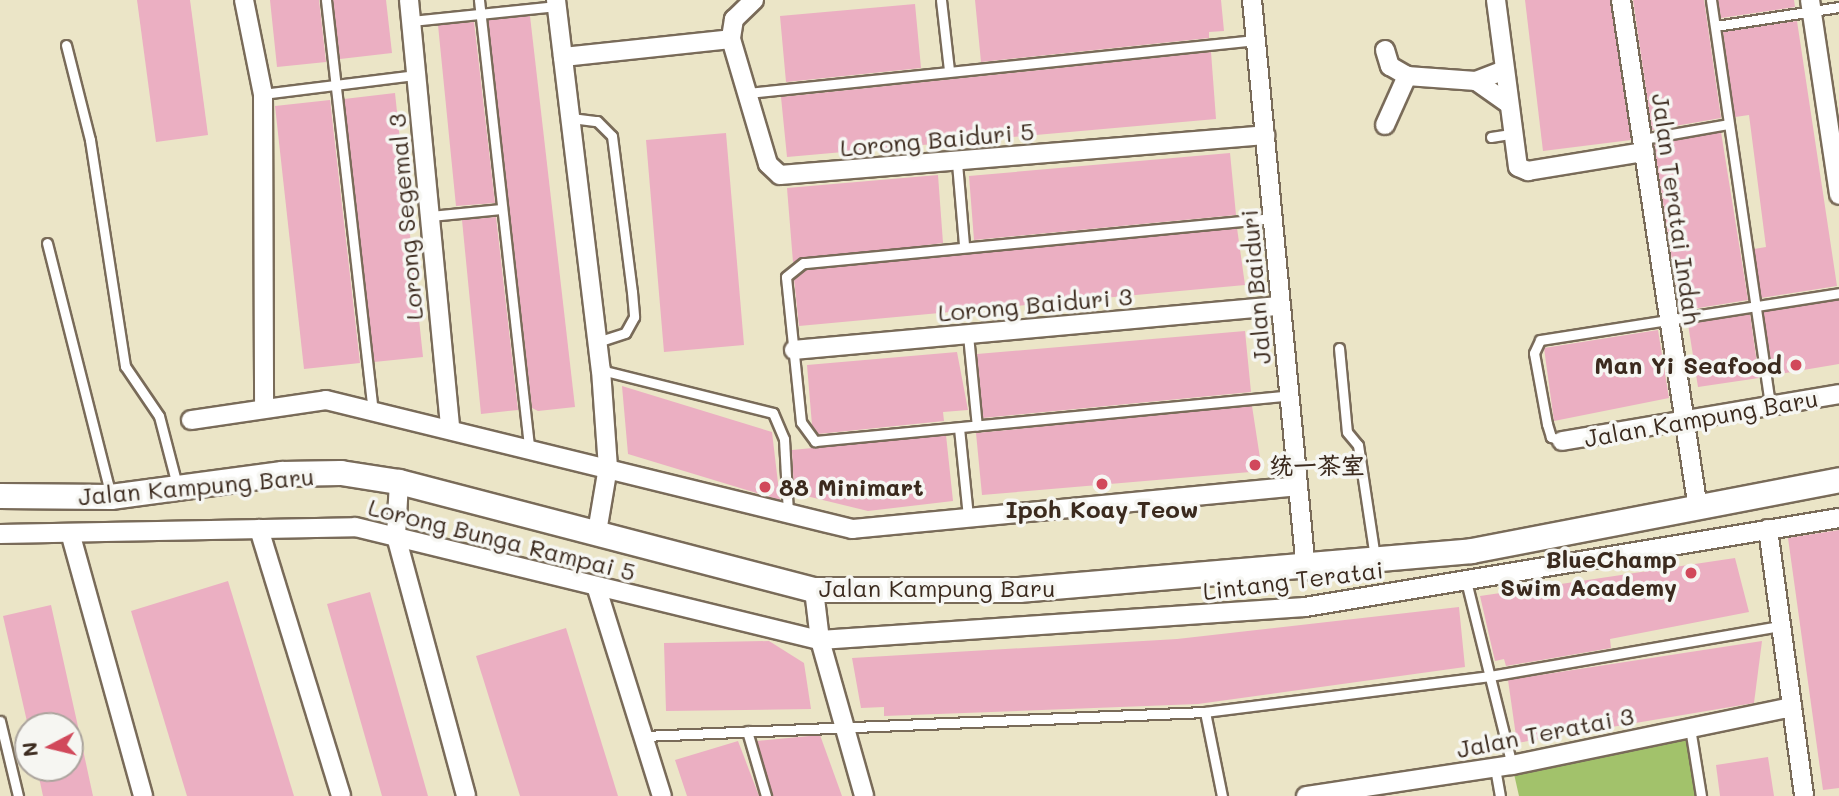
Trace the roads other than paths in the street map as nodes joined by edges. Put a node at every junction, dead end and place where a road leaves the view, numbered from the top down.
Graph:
1 (244, 0) edge
2 (327, 0) edge
3 (409, 0) edge
4 (479, 0) edge
5 (754, 0) edge
6 (942, 0) edge
7 (1252, 0) edge
8 (1496, 0) edge
9 (1621, 0) edge
10 (1712, 0) edge
11 (557, 3) edge
12 (1811, 6) edge
13 (1839, 7) edge
14 (481, 14) junction
15 (411, 20) junction
16 (1716, 26) junction
17 (731, 40) junction
18 (1256, 40) junction
19 (66, 44) dead end
20 (1385, 50) dead end
21 (563, 57) junction
22 (949, 70) junction
23 (1504, 70) junction
24 (416, 75) junction
25 (1407, 76) junction
26 (1476, 81) junction
27 (336, 83) junction
28 (748, 93) junction
29 (263, 94) junction
30 (1508, 103) junction
31 (571, 118) junction
32 (1728, 124) junction
33 (1385, 125) dead end
34 (1511, 134) junction
35 (1265, 135) junction
36 (1490, 137) dead end
37 (1643, 145) junction
38 (957, 163) junction
39 (1838, 184) edge
40 (502, 209) junction
41 (430, 216) junction
42 (1273, 218) junction
43 (47, 243) dead end
44 (964, 245) junction
45 (1839, 293) edge
46 (1755, 304) junction
47 (1281, 306) junction
48 (1668, 319) junction
49 (968, 335) junction
50 (598, 342) junction
51 (1339, 348) dead end
52 (794, 351) junction
53 (601, 370) junction
54 (1839, 394) edge
55 (1289, 396) junction
56 (264, 406) junction
57 (1770, 406) junction
58 (373, 411) junction
59 (191, 420) dead end
60 (1684, 421) junction
61 (977, 426) junction
62 (959, 428) junction
63 (450, 429) junction
64 (1562, 442) joint
65 (529, 448) junction
66 (608, 467) junction
67 (1839, 480) edge
68 (399, 482) junction
69 (1298, 486) junction
70 (179, 490) junction
71 (0, 495) edge
72 (111, 497) junction
73 (1699, 509) junction
74 (788, 512) junction
75 (968, 517) junction
76 (1839, 519) edge
77 (259, 528) junction
78 (1768, 528) junction
79 (597, 532) junction
80 (0, 534) edge
81 (71, 536) junction
82 (396, 536) junction
83 (1376, 562) junction
84 (1306, 570) junction
85 (1466, 581) junction
86 (597, 589) junction
87 (814, 590) junction
88 (1780, 626) junction
89 (820, 640) junction
90 (1490, 676) junction
91 (1792, 707) junction
92 (1205, 712) junction
93 (0, 721) edge
94 (843, 726) junction
95 (1690, 728) junction
96 (747, 731) junction
97 (644, 736) junction
98 (1503, 767) junction
99 (18, 796) edge
100 (143, 796) edge
101 (341, 796) edge
102 (466, 796) edge
103 (662, 796) edge
104 (765, 796) edge
105 (864, 796) edge
106 (1222, 796) edge
107 (1306, 796) edge
108 (1500, 796) edge
109 (1701, 796) edge
110 (1804, 796) edge

1 - 29 street
2 - 27 lane
3 - 15 street, Lorong Segemal 3
4 - 14 lane
5 - 17 street, Lorong Baiduri 5
6 - 22 lane
7 - 18 street, Jalan Baiduri
8 - 23 street
9 - 37 street, Jalan Teratai Indah
10 - 16 lane
11 - 14 lane
11 - 21 street
12 - 13 lane
12 - 16 lane
12 - 39 street
14 - 15 lane
14 - 40 lane
15 - 24 street, Lorong Segemal 3
16 - 32 lane
17 - 21 street
17 - 28 street, Lorong Baiduri 5
18 - 22 lane
18 - 35 street, Jalan Baiduri
19 - 70 lane
20 - 25 street
21 - 31 street
22 - 28 lane
23 - 26 street
23 - 30 street
24 - 27 lane
24 - 41 street, Lorong Segemal 3
25 - 26 street
25 - 33 street
26 - 30 street
27 - 29 lane
27 - 58 lane
28 - 38 street, Lorong Baiduri 5
29 - 56 street
30 - 34 street
31 - 50 street
31 - 50 lane
32 - 37 lane
32 - 46 lane
34 - 36 lane
34 - 37 street
35 - 38 street, Lorong Baiduri 5
35 - 42 street, Jalan Baiduri
37 - 48 street, Jalan Teratai Indah
38 - 44 lane
40 - 41 lane
40 - 65 lane
41 - 63 street, Lorong Segemal 3
42 - 44 lane
42 - 47 street, Jalan Baiduri
43 - 72 lane
44 - 52 lane
45 - 46 lane
46 - 48 lane
46 - 57 lane
47 - 49 street, Lorong Baiduri 3
47 - 55 street, Jalan Baiduri
48 - 60 street, Jalan Teratai Indah
48 - 64 lane
49 - 52 street, Lorong Baiduri 3
49 - 61 lane
50 - 53 street
51 - 83 lane
52 - 62 lane
53 - 66 street
53 - 74 lane
54 - 57 street, Jalan Kampung Baru
55 - 61 lane
55 - 69 street, Jalan Baiduri
56 - 58 street
56 - 59 street
57 - 60 street, Jalan Kampung Baru
58 - 63 street
60 - 64 street, Jalan Kampung Baru
60 - 73 street, Jalan Teratai Indah
61 - 62 lane
62 - 75 lane
63 - 65 street
65 - 66 street
66 - 74 street
66 - 79 street
67 - 73 street, Jalan Kampung Baru
68 - 70 street, Jalan Kampung Baru
68 - 79 street, Jalan Kampung Baru
68 - 82 street
69 - 75 street
69 - 84 street, Jalan Baiduri
70 - 72 street, Jalan Kampung Baru
71 - 72 street, Jalan Kampung Baru
73 - 83 street, Jalan Kampung Baru
74 - 75 street
76 - 78 street, Lintang Teratai
77 - 81 street, Lorong Bunga Rampai 5
77 - 82 street, Lorong Bunga Rampai 5
77 - 101 street
78 - 85 street, Lintang Teratai
78 - 88 street
79 - 87 street, Jalan Kampung Baru
80 - 81 street, Lorong Bunga Rampai 5
81 - 100 street
82 - 86 street, Lorong Bunga Rampai 5
82 - 102 street
83 - 84 street, Jalan Kampung Baru
84 - 87 street, Jalan Kampung Baru
85 - 89 street, Lintang Teratai
85 - 90 lane
86 - 89 street, Lorong Bunga Rampai 5
86 - 97 street
87 - 89 street
88 - 90 lane
88 - 91 street
89 - 94 street
90 - 92 lane
90 - 98 lane
91 - 95 street, Jalan Teratai 3
91 - 110 street
92 - 94 lane
92 - 106 lane
93 - 99 lane
94 - 96 lane
94 - 105 street
95 - 98 street, Jalan Teratai 3
95 - 109 lane
96 - 97 lane
96 - 104 lane
97 - 103 street
98 - 107 street, Jalan Teratai 3
98 - 108 lane

